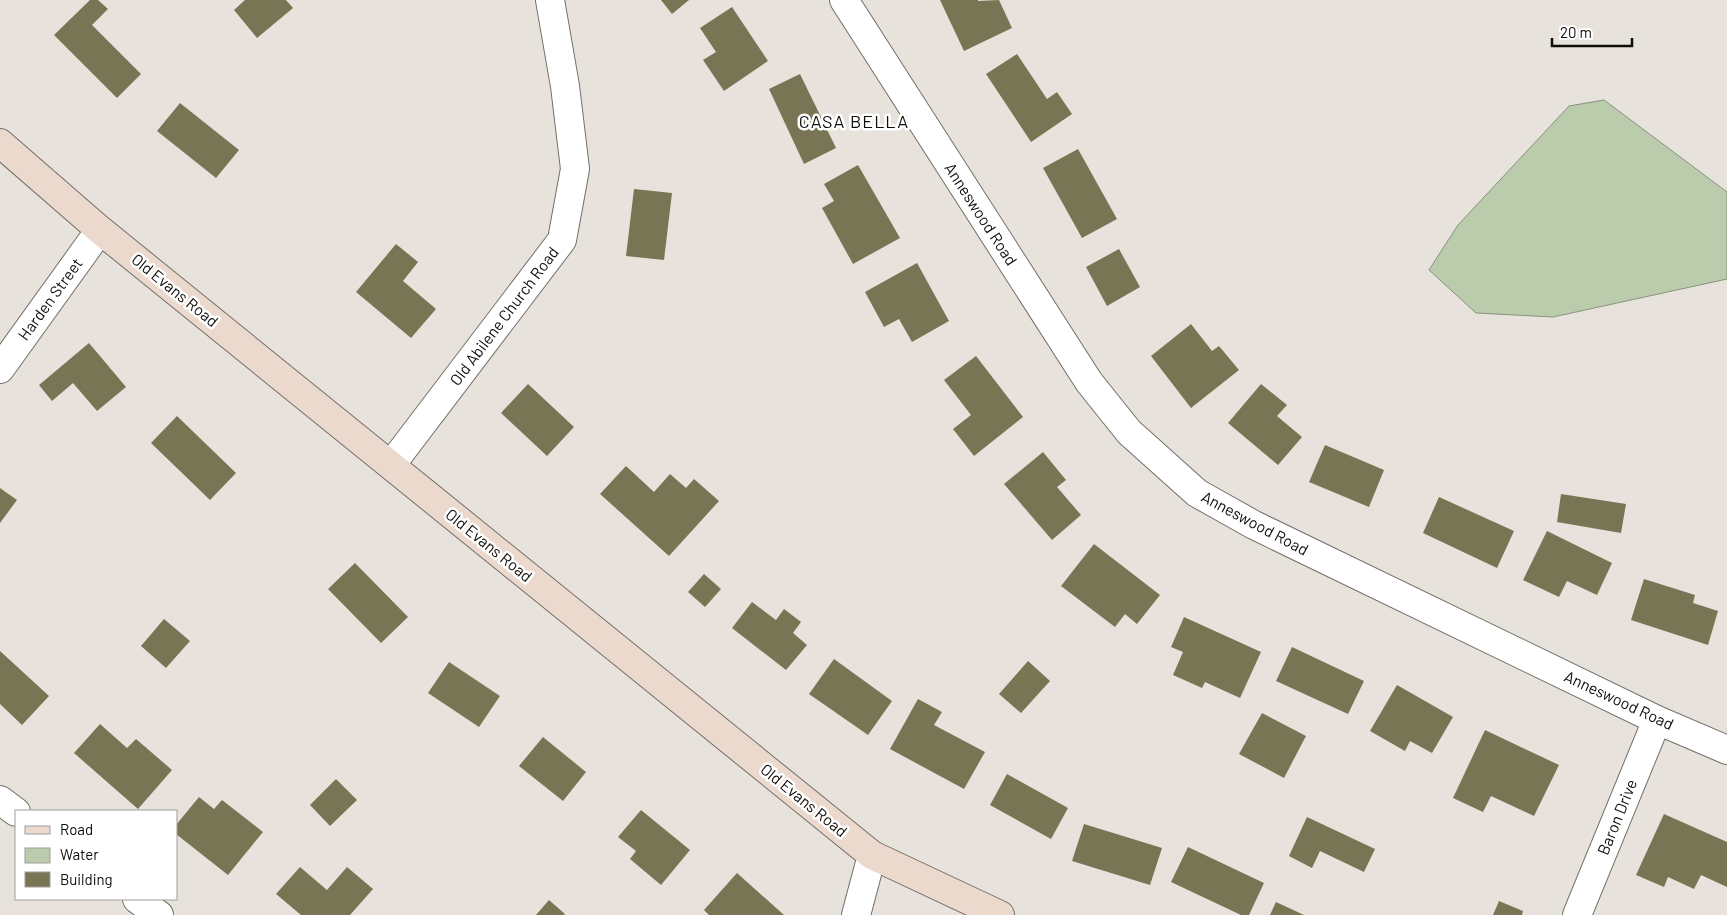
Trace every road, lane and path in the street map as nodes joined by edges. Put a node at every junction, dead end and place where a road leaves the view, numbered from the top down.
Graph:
1 (550, 0) edge
2 (844, 0) edge
3 (0, 143) edge
4 (100, 230) junction
5 (0, 369) edge
6 (390, 466) junction
7 (1657, 720) junction
8 (1727, 750) edge
9 (0, 800) edge
10 (15, 811) edge
11 (872, 855) junction
12 (138, 900) edge
13 (159, 915) edge
14 (856, 915) edge
15 (1000, 915) edge
16 (1577, 915) edge

1 - 6 street, Old Abilene Church Road
2 - 7 street, Anneswood Road
3 - 4 street, Old Evans Road
4 - 5 street, Harden Street
4 - 6 street, Old Evans Road
6 - 11 street, Old Evans Road
7 - 8 street, Anneswood Road
7 - 16 street, Baron Drive
9 - 10 street
11 - 14 street
11 - 15 street, Old Evans Road
12 - 13 street

